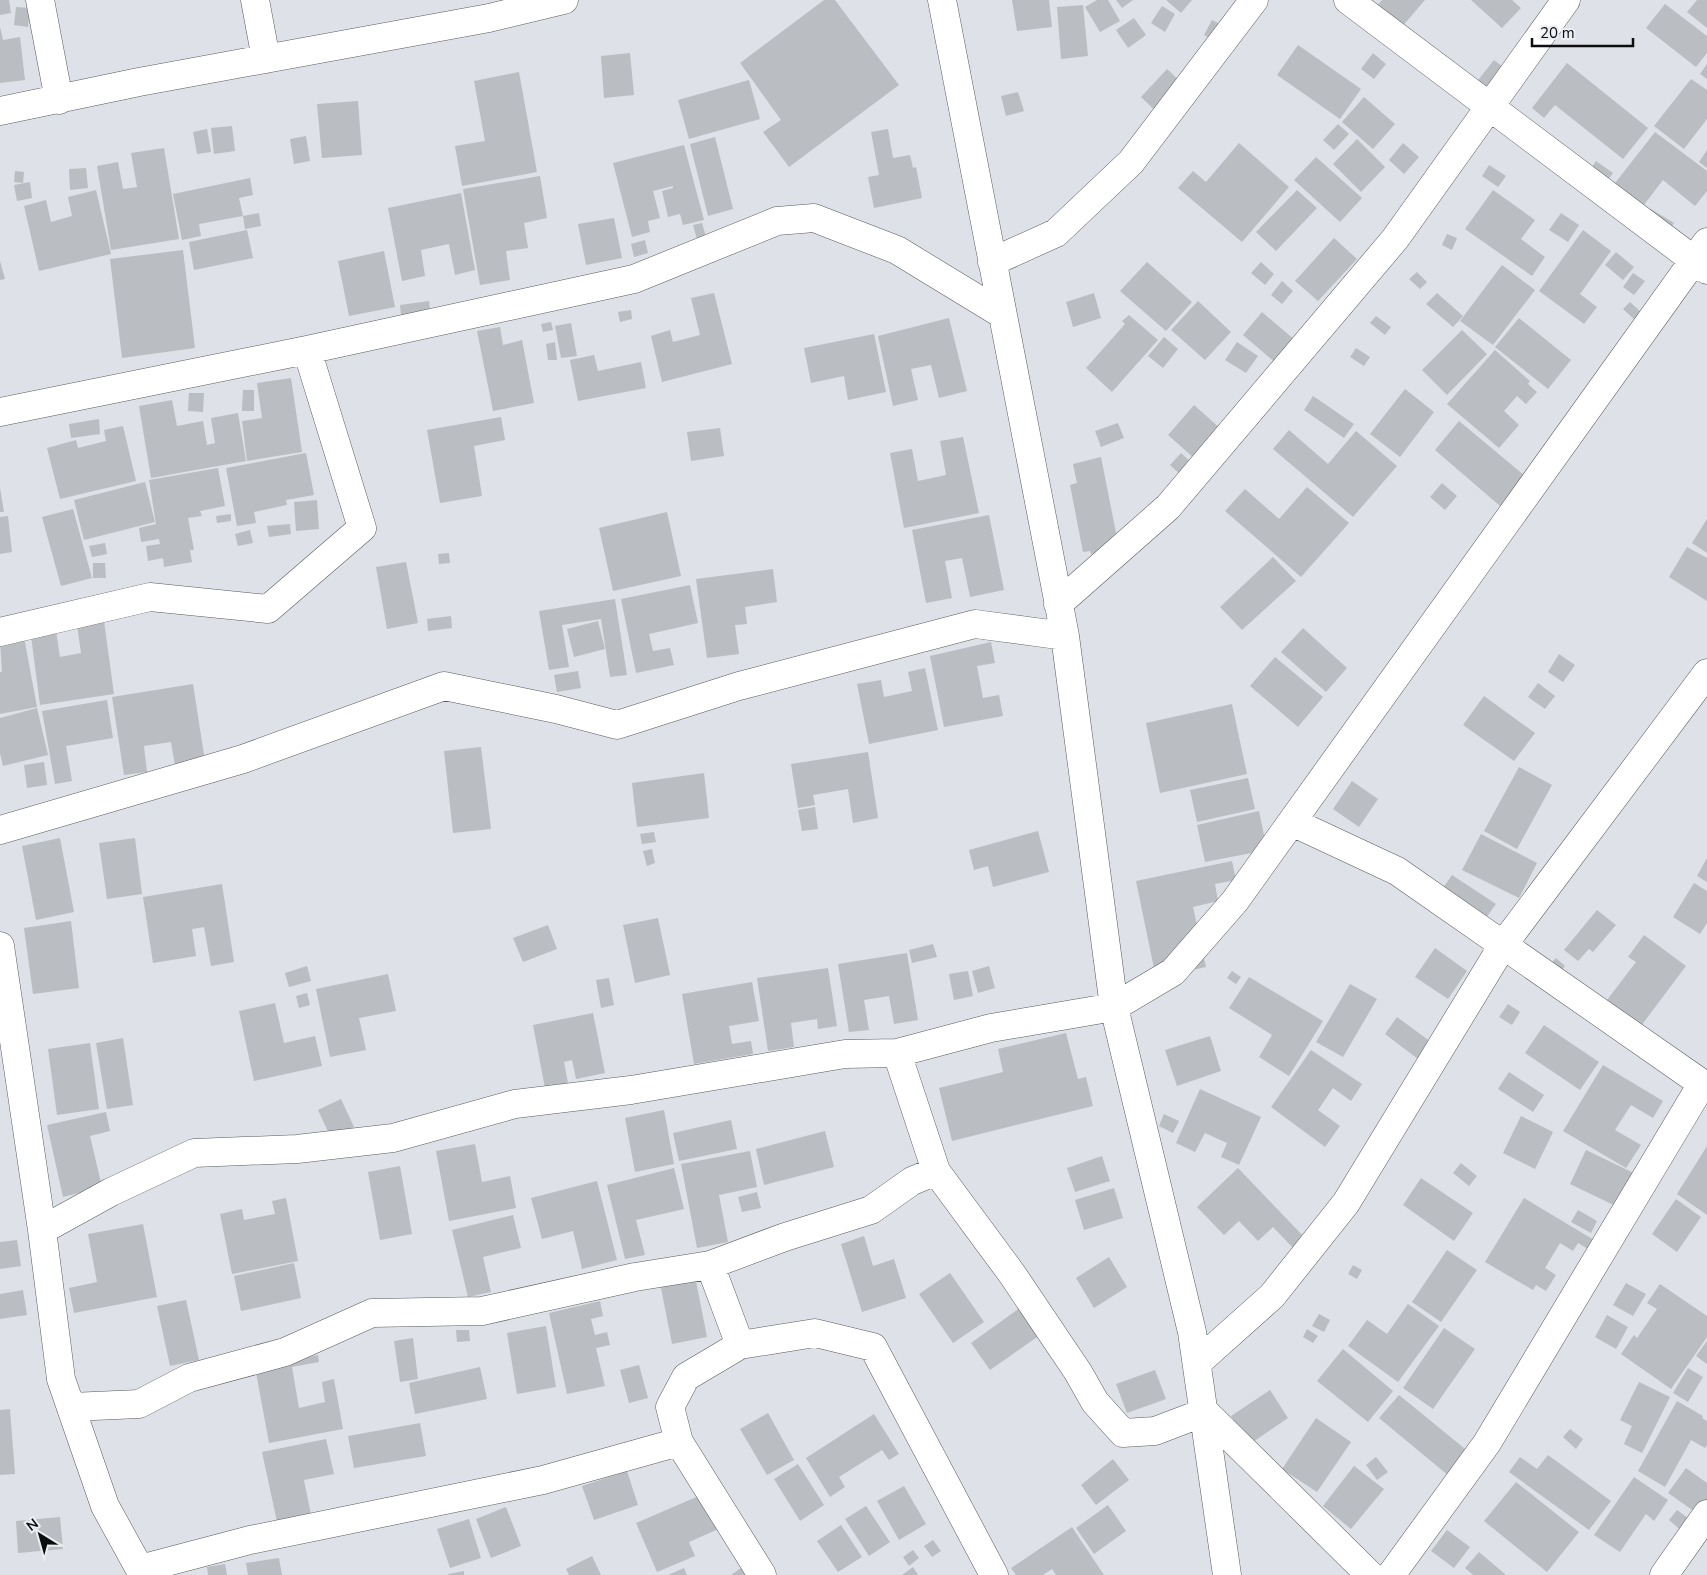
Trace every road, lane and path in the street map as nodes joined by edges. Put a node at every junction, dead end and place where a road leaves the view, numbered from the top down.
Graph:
1 (40, 0) edge
2 (256, 0) edge
3 (564, 0) edge
4 (942, 0) edge
5 (1254, 0) edge
6 (1348, 0) edge
7 (1566, 0) edge
8 (488, 9) edge
9 (266, 59) junction
10 (59, 100) junction
11 (1490, 106) junction
12 (0, 111) edge
13 (1703, 257) edge
14 (992, 262) junction
15 (1002, 314) junction
16 (307, 350) junction
17 (0, 412) edge
18 (1058, 604) junction
19 (0, 632) edge
20 (1065, 636) junction
21 (1707, 673) edge
22 (1292, 822) junction
23 (0, 830) edge
24 (1504, 945) junction
25 (0, 946) edge
26 (1114, 1007) junction
27 (897, 1053) junction
28 (1704, 1085) edge
29 (936, 1171) junction
30 (42, 1230) junction
31 (710, 1265) junction
32 (740, 1345) junction
33 (1197, 1363) junction
34 (71, 1406) junction
35 (1205, 1412) junction
36 (679, 1442) junction
37 (1707, 1514) edge
38 (142, 1572) edge
39 (762, 1575) edge
40 (994, 1575) edge
41 (1227, 1575) edge
42 (1370, 1575) edge
43 (1391, 1575) edge
44 (1664, 1575) edge

1 - 10 street
2 - 9 street
3 - 8 street
4 - 14 street
5 - 14 street
6 - 11 street
7 - 11 street
8 - 9 street
9 - 10 street
10 - 12 street
11 - 13 street
11 - 18 street
13 - 22 street
14 - 15 street
15 - 16 street
15 - 18 street
16 - 17 street
16 - 19 street
18 - 20 street
20 - 23 street
20 - 26 street
21 - 24 street
22 - 24 street
22 - 26 street
24 - 28 street
24 - 33 street
25 - 30 street
26 - 27 street
26 - 33 street
27 - 29 street
27 - 30 street
28 - 43 street
29 - 31 street
29 - 35 street
30 - 34 street
31 - 32 street
31 - 34 street
32 - 36 street
32 - 40 street
33 - 35 street
34 - 38 street
35 - 41 street
35 - 42 street
36 - 38 street
36 - 39 street
37 - 44 street

